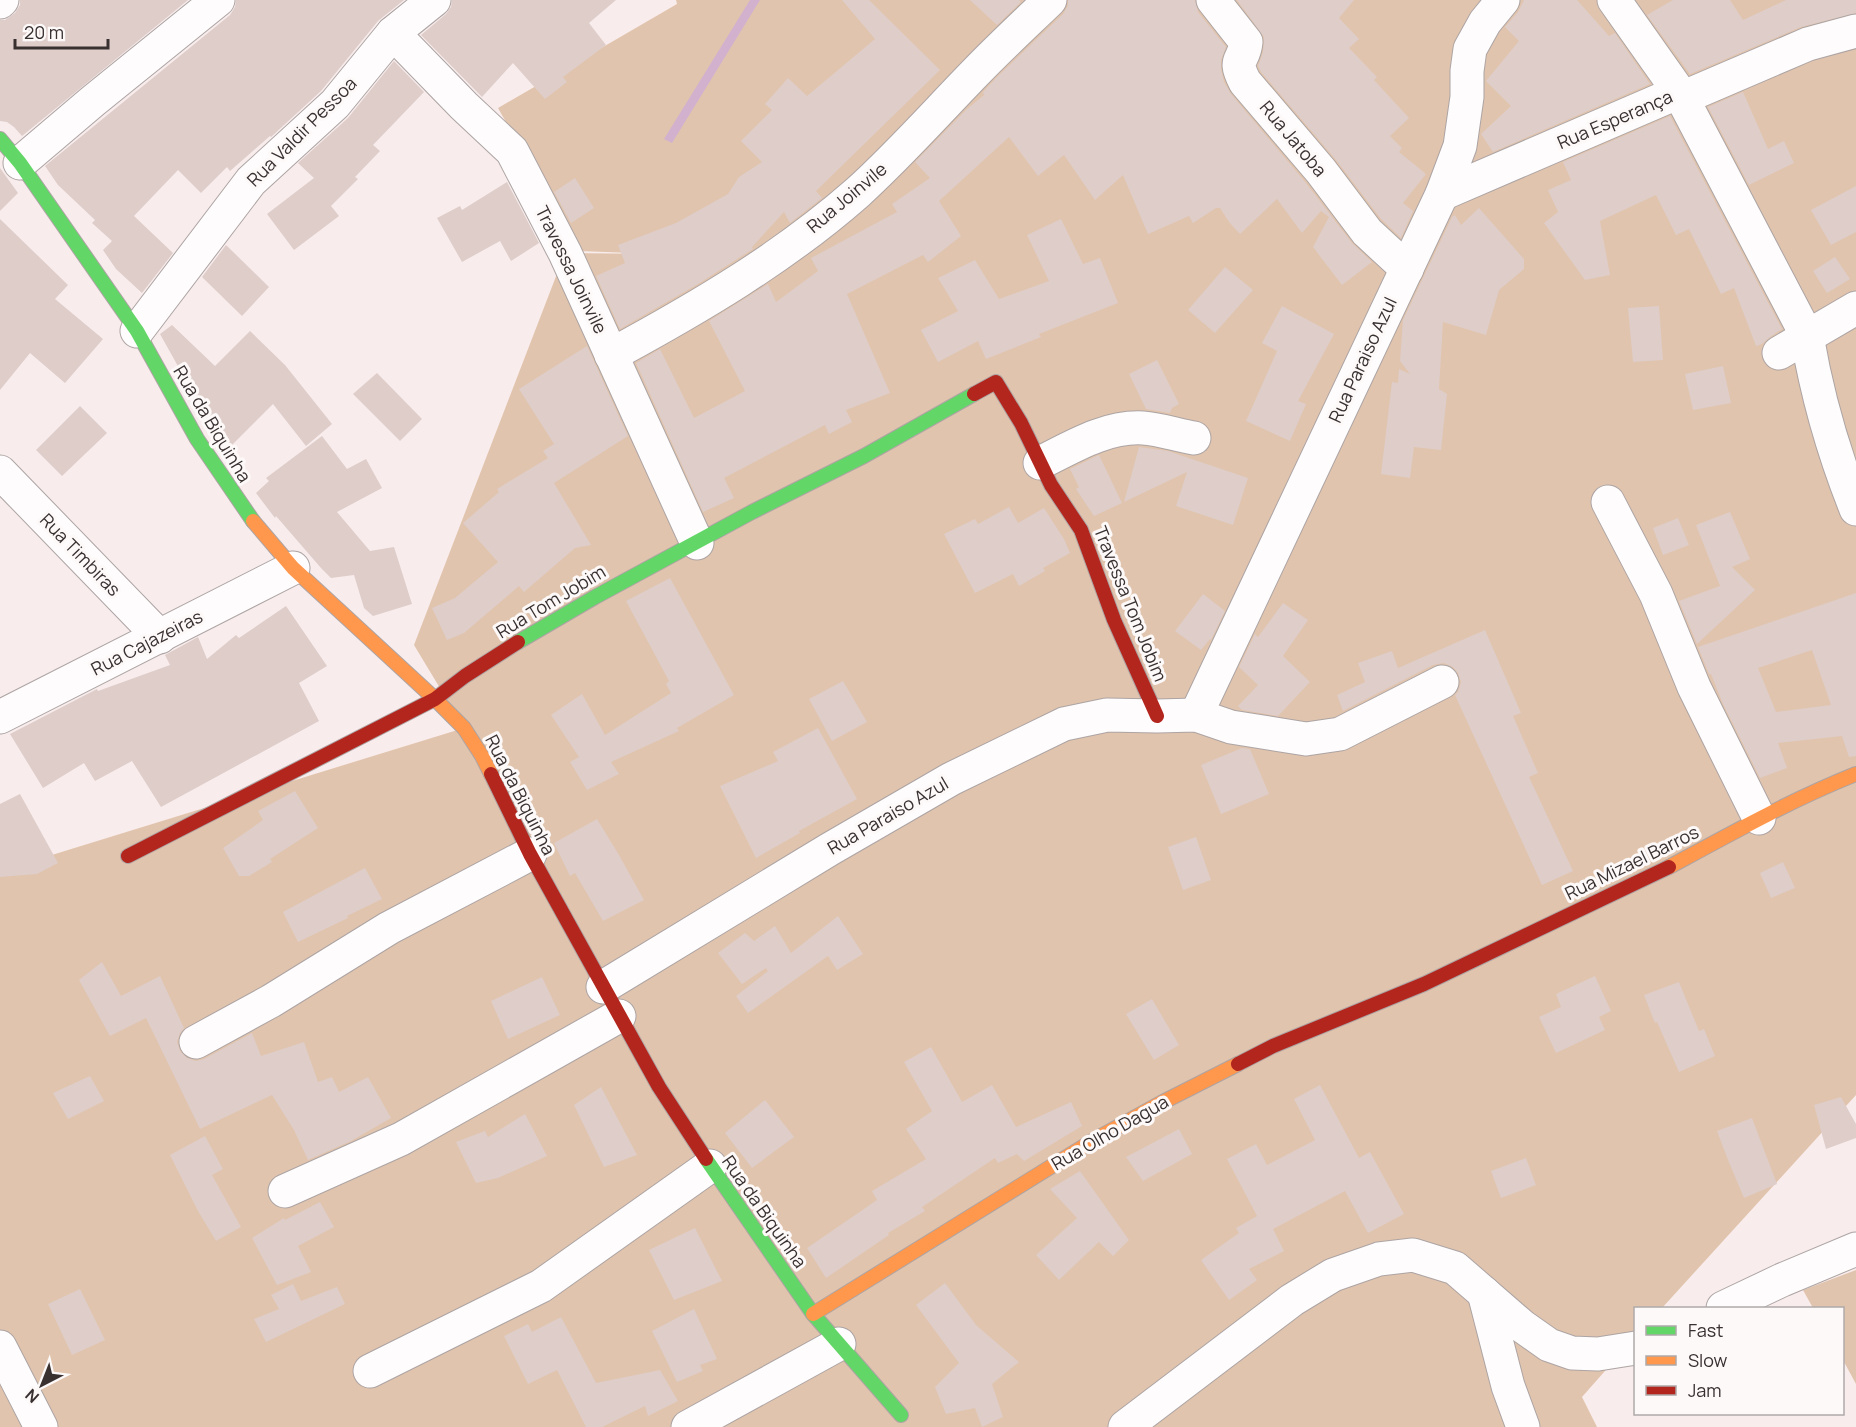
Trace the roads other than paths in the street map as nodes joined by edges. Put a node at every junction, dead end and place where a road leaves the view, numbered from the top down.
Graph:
1 (218, 0) edge
2 (434, 0) edge
3 (1050, 0) edge
4 (1213, 0) edge
5 (1503, 0) edge
6 (1614, 0) edge
7 (1856, 31) edge
8 (393, 33) junction
9 (1679, 92) junction
10 (10, 151) edge
11 (1442, 194) junction
12 (1407, 269) junction
13 (1856, 308) edge
14 (137, 331) junction
15 (1807, 336) junction
16 (1779, 353) dead end
17 (611, 355) junction
18 (996, 382) joint
19 (1194, 438) dead end
20 (1040, 463) junction
21 (0, 472) edge
22 (1608, 502) dead end
23 (1856, 509) edge
24 (697, 543) junction
25 (293, 568) junction
26 (160, 637) junction
27 (1442, 682) dead end
28 (435, 699) junction
29 (1196, 715) junction
30 (1157, 716) junction
31 (0, 717) edge
32 (1856, 774) edge
33 (1759, 818) junction
34 (530, 854) junction
35 (128, 856) dead end
36 (1424, 984) joint
37 (603, 987) junction
38 (619, 1016) junction
39 (196, 1042) dead end
40 (710, 1166) junction
41 (285, 1191) dead end
42 (1856, 1249) edge
43 (1484, 1293) junction
44 (1725, 1307) edge
45 (813, 1314) junction
46 (839, 1344) junction
47 (0, 1347) edge
48 (1634, 1348) edge
49 (370, 1371) dead end
50 (904, 1421) edge
51 (41, 1427) edge
52 (688, 1427) edge
53 (1125, 1427) edge
54 (1523, 1427) edge

1 - 10 street
2 - 8 street, Rua Valdir Pessoa
3 - 17 street, Rua Joinvile
4 - 12 street, Rua Jatoba
5 - 11 street, Rua Paraiso Azul
6 - 9 street
7 - 9 street, Rua Esperança
8 - 14 street, Rua Valdir Pessoa
8 - 17 street, Travessa Joinvile
9 - 11 street, Rua Esperança
9 - 15 street
10 - 14 street, Rua da Biquinha
11 - 12 street, Rua Paraiso Azul
12 - 29 street, Rua Paraiso Azul
13 - 15 street
14 - 25 street, Rua da Biquinha
15 - 16 street
15 - 23 street
17 - 24 street, Travessa Joinvile
18 - 20 street, Travessa Tom Jobim
18 - 24 street, Rua Tom Jobim
19 - 20 street
20 - 30 street, Travessa Tom Jobim
21 - 26 street, Rua Timbiras
22 - 33 street
24 - 28 street, Rua Tom Jobim
25 - 26 street, Rua Cajazeiras
25 - 28 street, Rua da Biquinha
26 - 31 street, Rua Cajazeiras
27 - 29 street, Rua Paraiso Azul
28 - 34 street, Rua da Biquinha
28 - 35 street, Rua Tom Jobim
29 - 30 street, Rua Paraiso Azul
30 - 37 street, Rua Paraiso Azul
32 - 33 street, Rua Mizael Barros
33 - 36 street, Rua Mizael Barros
34 - 37 street, Rua da Biquinha
34 - 39 street
36 - 45 street, Rua Olho Dagua
37 - 38 street, Rua da Biquinha
38 - 40 street, Rua da Biquinha
38 - 41 street
40 - 45 street, Rua da Biquinha
40 - 49 street
42 - 44 street
43 - 48 street
43 - 53 street
43 - 54 street
45 - 46 street, Rua da Biquinha
46 - 50 street, Rua da Biquinha
46 - 52 street
47 - 51 street

